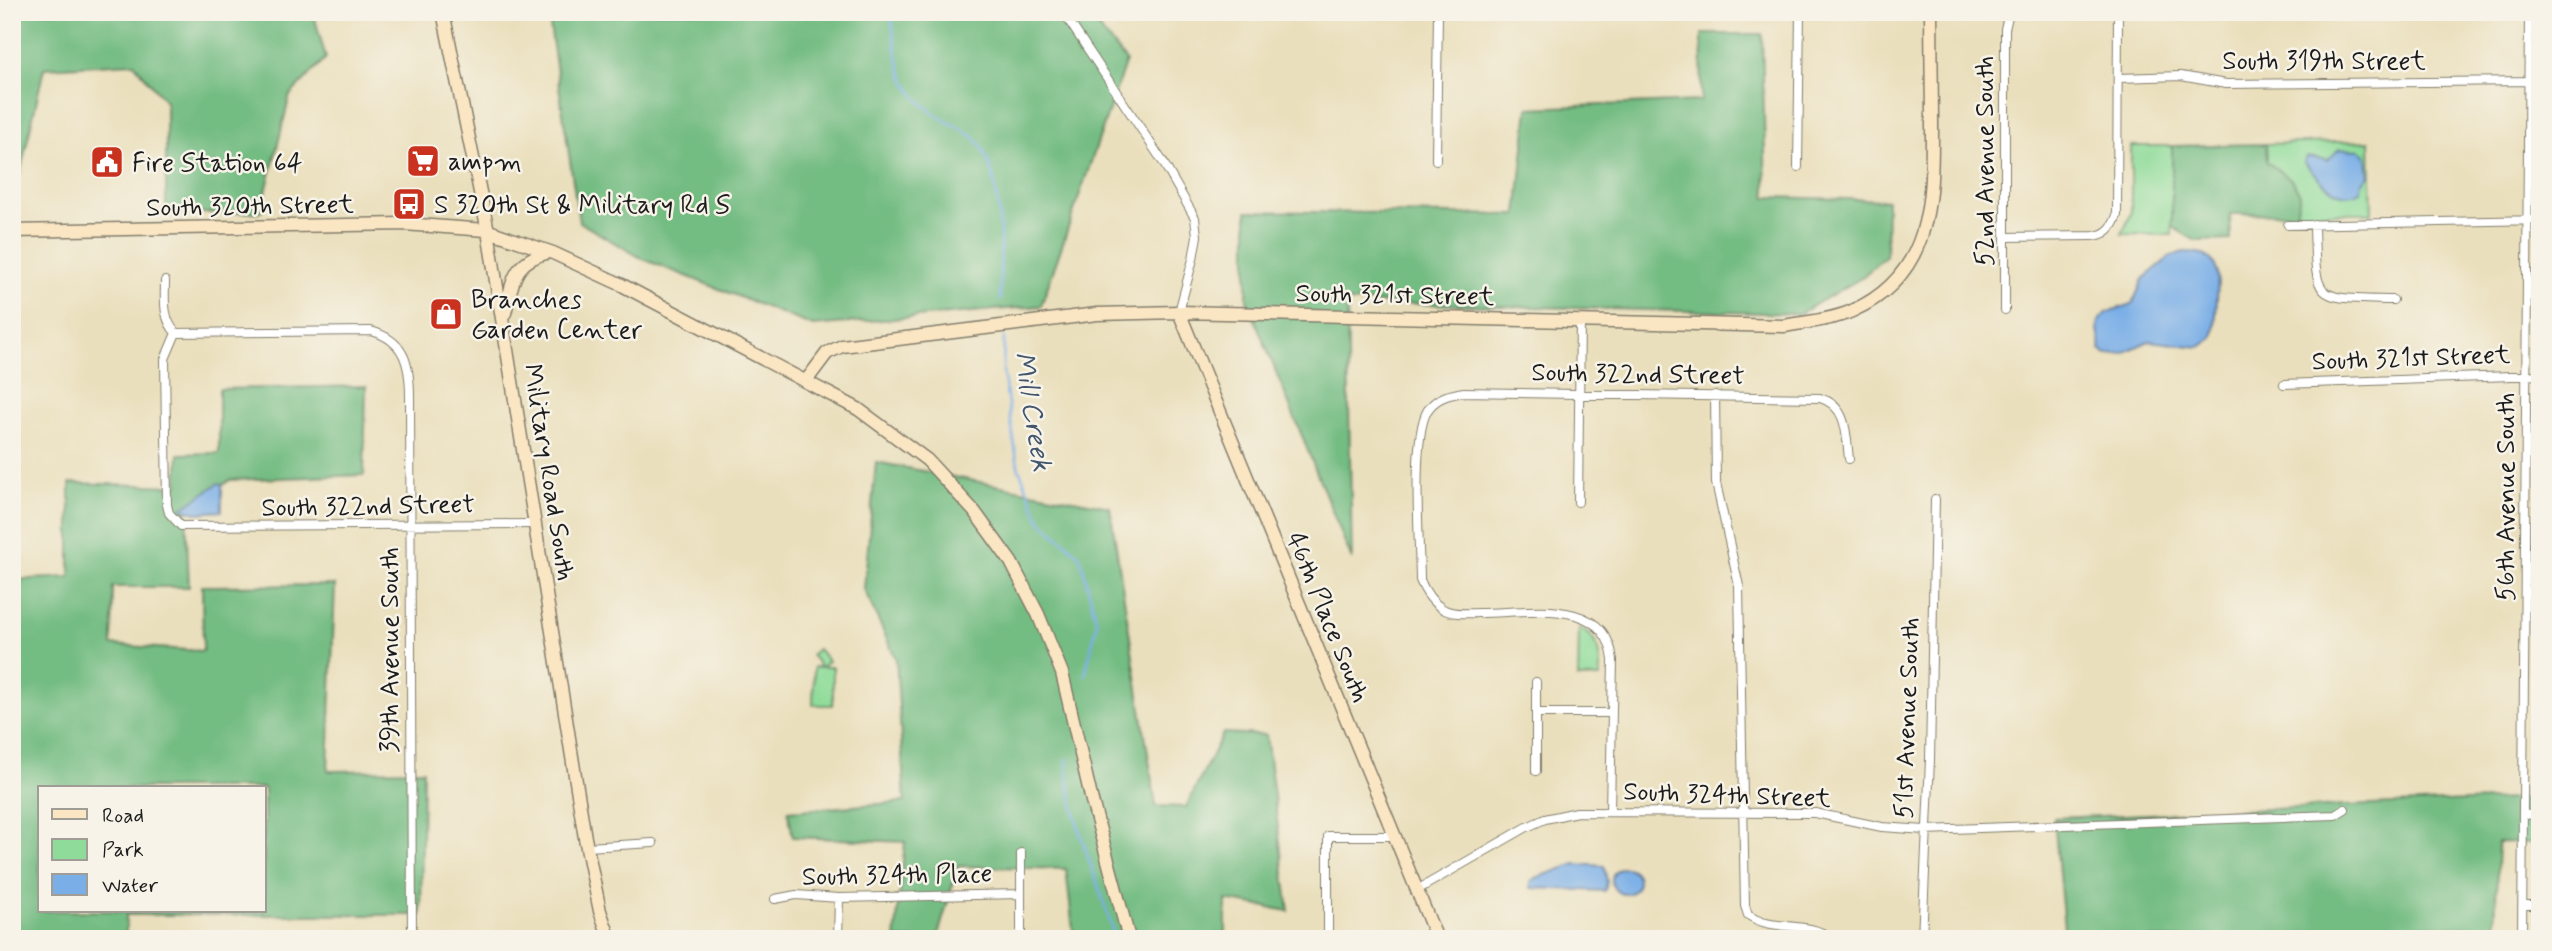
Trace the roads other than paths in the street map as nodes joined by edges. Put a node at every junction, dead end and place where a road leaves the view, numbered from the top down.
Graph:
1 (443, 12) edge
2 (1063, 12) edge
3 (1438, 12) edge
4 (1800, 12) edge
5 (1931, 12) edge
6 (2009, 12) edge
7 (2118, 12) edge
8 (2529, 12) edge
9 (2119, 78) junction
10 (2529, 81) junction
11 (1436, 160) dead end
12 (1798, 167) dead end
13 (2527, 220) junction
14 (2540, 220) edge
15 (2314, 224) junction
16 (2288, 225) dead end
17 (488, 231) junction
18 (12, 232) edge
19 (2005, 237) junction
20 (550, 252) junction
21 (165, 281) dead end
22 (2393, 300) dead end
23 (2005, 310) dead end
24 (1179, 312) junction
25 (503, 320) junction
26 (1580, 321) junction
27 (176, 332) junction
28 (2525, 376) junction
29 (2540, 376) edge
30 (806, 380) junction
31 (2284, 384) dead end
32 (1580, 391) junction
33 (1715, 395) junction
34 (1849, 459) dead end
35 (1935, 499) dead end
36 (1578, 502) dead end
37 (536, 524) junction
38 (409, 526) junction
39 (2527, 593) junction
40 (2540, 593) edge
41 (1536, 682) dead end
42 (1536, 713) junction
43 (1612, 713) junction
44 (1536, 771) dead end
45 (2345, 809) dead end
46 (1610, 811) junction
47 (1745, 812) junction
48 (2540, 814) edge
49 (2523, 815) junction
50 (1925, 830) junction
51 (1395, 835) junction
52 (653, 843) dead end
53 (587, 847) junction
54 (1021, 853) dead end
55 (1417, 890) junction
56 (1020, 894) junction
57 (839, 898) junction
58 (775, 899) dead end
59 (2522, 905) junction
60 (2540, 905) edge
61 (412, 939) edge
62 (610, 939) edge
63 (838, 939) edge
64 (1021, 939) edge
65 (1129, 939) edge
66 (1328, 939) edge
67 (1437, 939) edge
68 (1832, 939) edge
69 (1922, 939) edge
70 (2522, 939) edge

1 - 17 main road, Military Road South
2 - 24 street
3 - 11 street
4 - 12 street
5 - 26 main road, South 321st Street
6 - 19 street, 52nd Avenue South
7 - 9 street
8 - 10 street, 56th Avenue South
9 - 10 street, South 319th Street
9 - 19 street
10 - 13 street, 56th Avenue South
13 - 14 street
13 - 15 street
13 - 28 street, 56th Avenue South
15 - 16 street
15 - 22 street
17 - 18 main road, South 320th Street
17 - 20 main road, South 320th Street
17 - 25 main road, Military Road South
19 - 23 street, 52nd Avenue South
20 - 25 main road
20 - 30 main road, South 320th Street
21 - 27 street
24 - 26 main road, South 321st Street
24 - 30 main road, South 321st Street
24 - 51 main road, 46th Place South
25 - 37 main road, Military Road South
26 - 32 street
27 - 38 street, 39th Avenue South
27 - 38 street, South 322nd Street
28 - 29 street, South 321st Street
28 - 31 street, South 321st Street
28 - 39 street, 56th Avenue South
30 - 65 main road, South 320th Street
32 - 33 street, South 322nd Street
32 - 36 street
32 - 43 street, South 322nd Street
33 - 34 street, South 322nd Street
33 - 47 street
35 - 50 street, 51st Avenue South
37 - 38 street, South 322nd Street
37 - 53 main road, Military Road South
38 - 61 street, 39th Avenue South
39 - 40 street
39 - 49 street, 56th Avenue South
41 - 42 street
42 - 43 street
42 - 44 street
43 - 46 street
45 - 50 street, South 324th Street
46 - 47 street, South 324th Street
46 - 55 street, South 324th Street
47 - 50 street, South 324th Street
47 - 68 street
48 - 49 street
49 - 59 street, 56th Avenue South
50 - 69 street, 51st Avenue South
51 - 55 main road, 46th Place South
51 - 66 street
52 - 53 street
53 - 62 main road, Military Road South
54 - 56 street
55 - 67 main road, 46th Place South
56 - 57 street, South 324th Place
56 - 64 street
57 - 58 street, South 324th Place
57 - 63 street
59 - 60 street
59 - 70 street, 56th Avenue South

